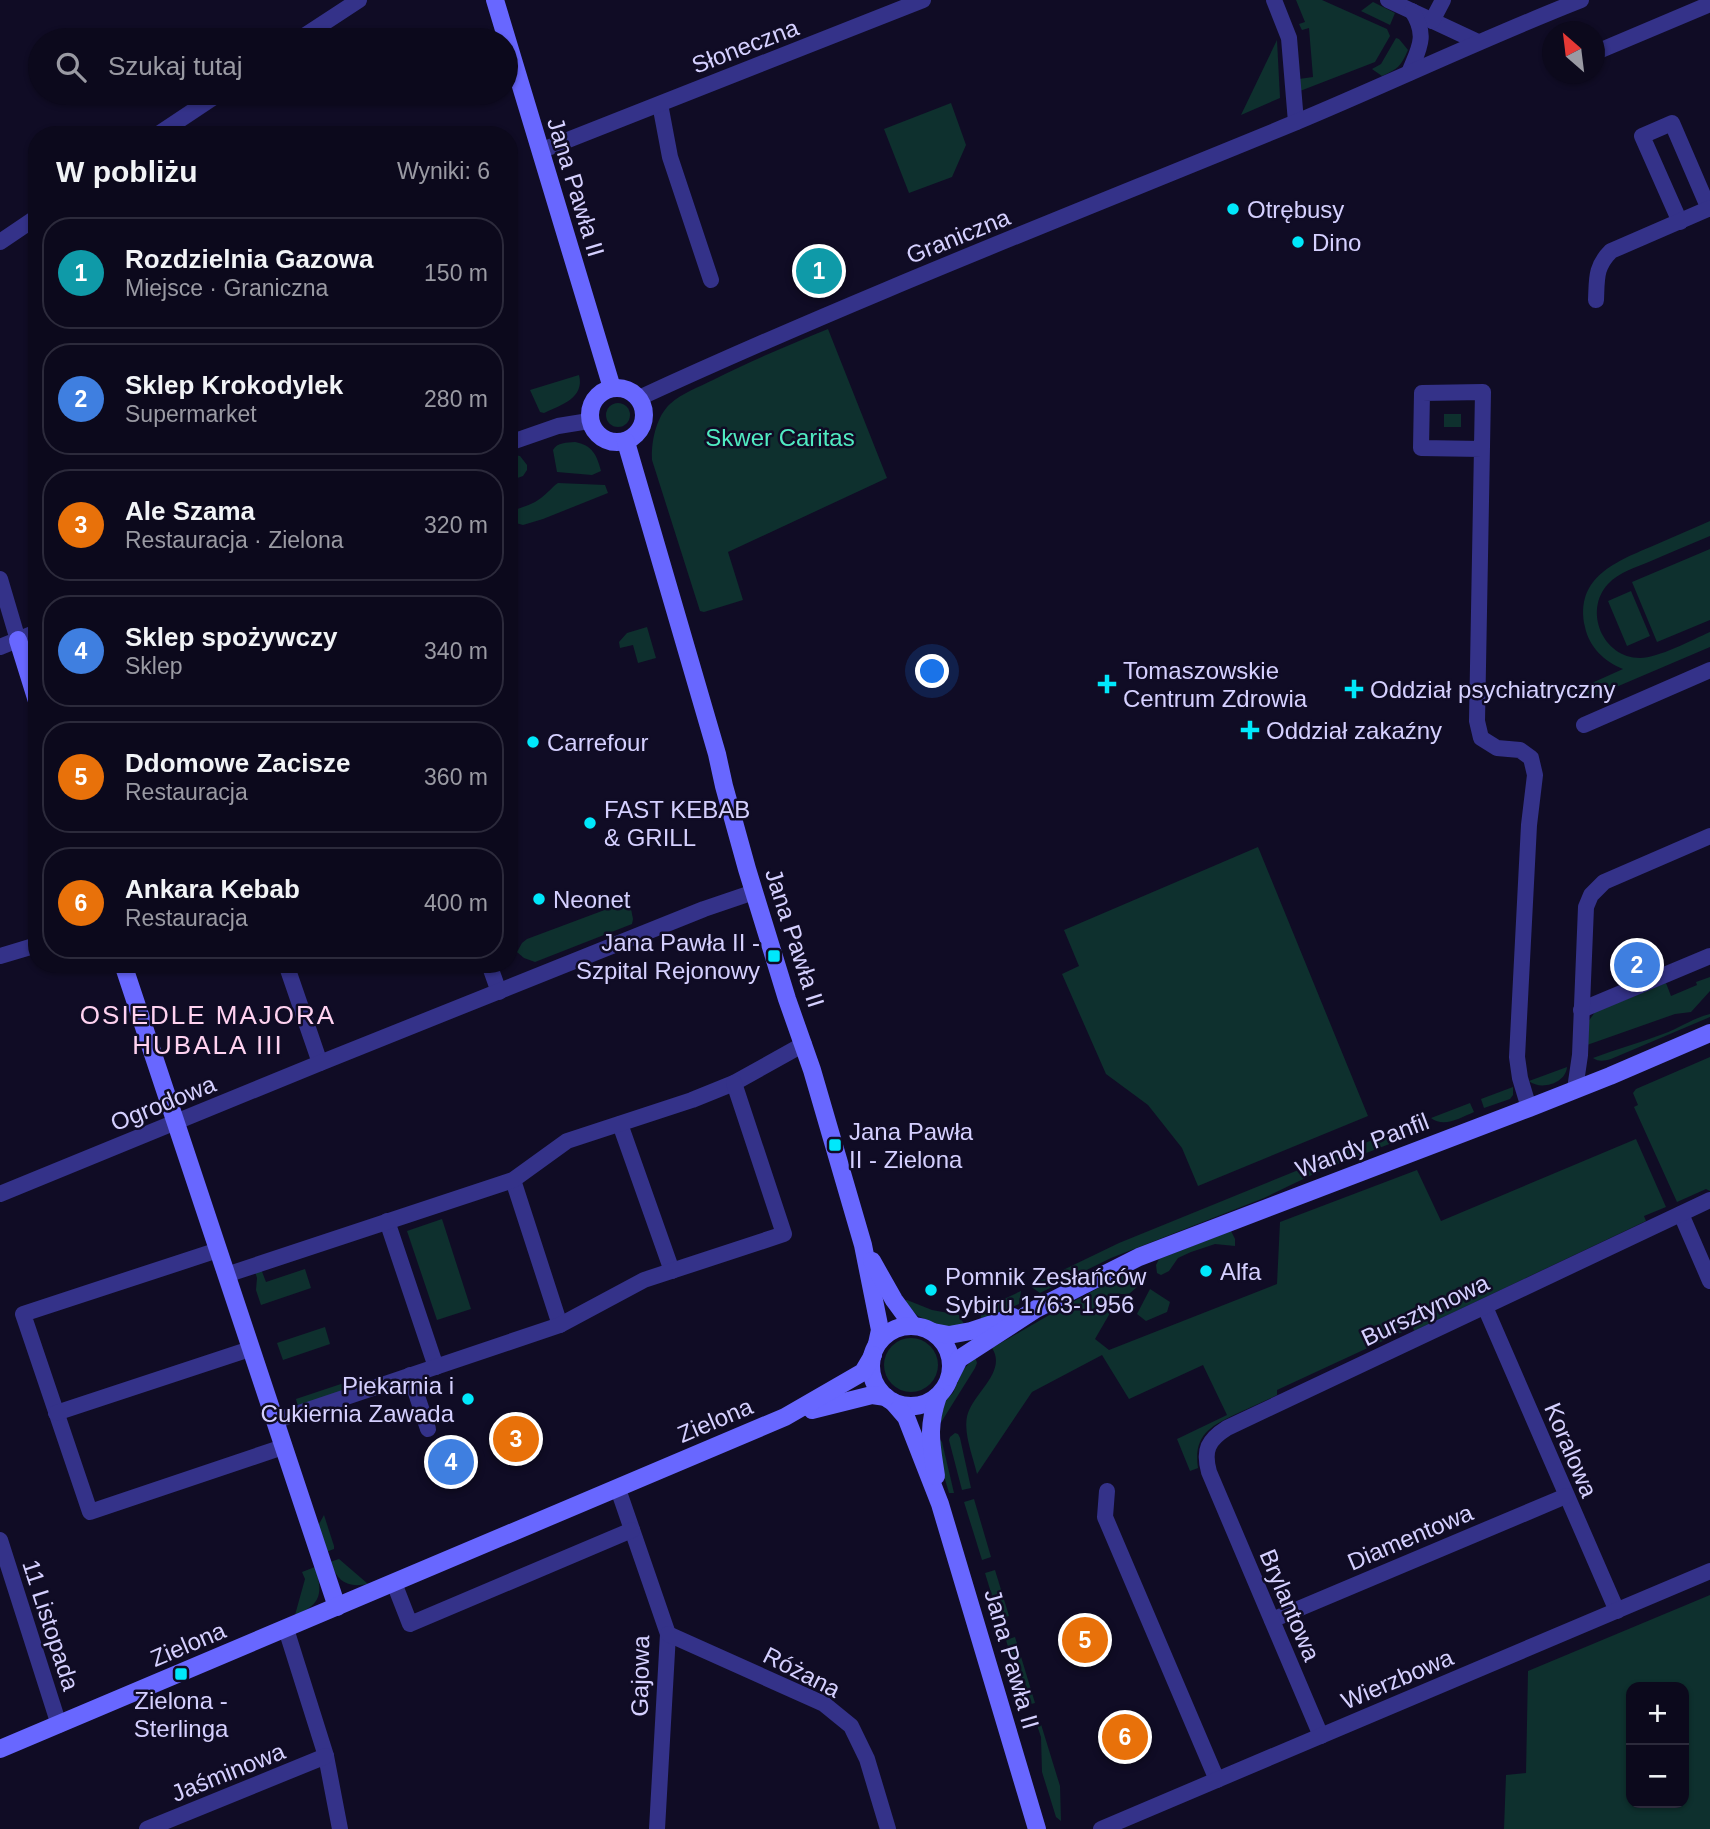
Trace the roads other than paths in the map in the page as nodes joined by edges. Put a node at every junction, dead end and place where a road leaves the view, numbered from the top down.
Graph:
1 (359, 0) edge
2 (495, 0) edge
3 (923, 0) edge
4 (1274, 0) edge
5 (1388, 0) edge
6 (1443, 0) edge
7 (1581, 0) edge
8 (1710, 2) edge
9 (1427, 20) junction
10 (316, 28) edge
11 (503, 28) edge
12 (1478, 42) junction
13 (1605, 48) edge
14 (1447, 56) junction
15 (1409, 73) junction
16 (518, 77) edge
17 (660, 104) junction
18 (202, 105) edge
19 (1296, 122) junction
20 (170, 126) edge
21 (540, 151) junction
22 (1709, 209) edge
23 (1680, 222) junction
24 (28, 223) edge
25 (0, 242) edge
26 (710, 280) dead end
27 (1596, 300) dead end
28 (612, 388) junction
29 (639, 398) junction
30 (589, 421) junction
31 (518, 440) edge
32 (626, 442) junction
33 (1482, 449) junction
34 (0, 579) edge
35 (28, 636) edge
36 (18, 640) junction
37 (0, 647) edge
38 (1710, 670) edge
39 (28, 672) edge
40 (1584, 725) dead end
41 (1710, 836) edge
42 (754, 892) junction
43 (28, 948) edge
44 (0, 956) edge
45 (1710, 956) edge
46 (126, 973) edge
47 (289, 973) edge
48 (492, 973) edge
49 (499, 992) junction
50 (1581, 1010) junction
51 (1710, 1033) edge
52 (804, 1045) junction
53 (320, 1063) junction
54 (734, 1083) junction
55 (1575, 1089) junction
56 (1529, 1108) junction
57 (176, 1122) junction
58 (620, 1124) junction
59 (513, 1180) junction
60 (0, 1194) edge
61 (1710, 1200) edge
62 (1681, 1214) junction
63 (387, 1222) junction
64 (863, 1245) junction
65 (218, 1250) junction
66 (672, 1271) junction
67 (226, 1275) junction
68 (1710, 1281) edge
69 (1485, 1307) junction
70 (1036, 1309) junction
71 (560, 1325) junction
72 (913, 1326) junction
73 (933, 1332) junction
74 (250, 1349) junction
75 (875, 1350) junction
76 (436, 1367) junction
77 (410, 1376) junction
78 (950, 1377) junction
79 (938, 1396) junction
80 (889, 1399) junction
81 (56, 1413) junction
82 (785, 1417) junction
83 (275, 1420) junction
84 (428, 1429) dead end
85 (283, 1447) junction
86 (618, 1489) junction
87 (1107, 1491) dead end
88 (1217, 1492) joint
89 (1566, 1496) junction
90 (940, 1504) junction
91 (632, 1530) junction
92 (0, 1540) edge
93 (1710, 1571) edge
94 (394, 1583) junction
95 (337, 1607) junction
96 (1617, 1611) junction
97 (1272, 1620) junction
98 (286, 1629) junction
99 (667, 1634) junction
100 (59, 1725) junction
101 (1321, 1736) junction
102 (0, 1749) edge
103 (326, 1756) junction
104 (1217, 1780) junction
105 (147, 1829) edge
106 (341, 1829) edge
107 (657, 1829) edge
108 (888, 1829) edge
109 (1037, 1829) edge
110 (1101, 1829) edge

1 - 10 street
2 - 11 street, Jana Pawła II
3 - 17 street, Słoneczna
4 - 19 street
5 - 9 street
6 - 9 street
7 - 12 street, Graniczna
8 - 13 street
9 - 12 street
9 - 14 street
9 - 14 street
9 - 15 street
12 - 14 street, Graniczna
14 - 15 street, Graniczna
15 - 19 street, Graniczna
16 - 21 street, Jana Pawła II
17 - 21 street, Słoneczna
17 - 26 street
18 - 20 street
19 - 29 street, Graniczna
21 - 28 street, Jana Pawła II
22 - 23 street
22 - 23 street
23 - 27 street
24 - 25 street
28 - 29 street
28 - 30 street
29 - 32 street
30 - 31 street
30 - 32 street
32 - 42 street, Jana Pawła II
33 - 33 street
33 - 56 street
34 - 36 street
35 - 36 street
36 - 37 street
36 - 39 street
38 - 40 street
41 - 50 street
42 - 49 street, Ogrodowa
42 - 52 street, Jana Pawła II
43 - 44 street
45 - 50 street
46 - 57 street
47 - 53 street
48 - 49 street
49 - 53 street, Ogrodowa
50 - 55 street
51 - 55 street, Wandy Panfil
52 - 54 street
52 - 64 street, Jana Pawła II
53 - 57 street, Ogrodowa
54 - 58 street
54 - 66 street
55 - 56 street, Wandy Panfil
56 - 70 street, Wandy Panfil
57 - 60 street, Ogrodowa
57 - 65 street
58 - 59 street
58 - 66 street
59 - 63 street
59 - 71 street
61 - 62 street, Bursztynowa
62 - 68 street
62 - 69 street, Bursztynowa
63 - 67 street
63 - 76 street
64 - 72 street, Jana Pawła II
64 - 75 street, Jana Pawła II
65 - 67 street
65 - 81 street
66 - 71 street
67 - 74 street
69 - 88 street, Bursztynowa
69 - 89 street, Koralowa
70 - 73 street, Wandy Panfil
70 - 78 street, Wandy Panfil
71 - 76 street
72 - 73 street
72 - 75 street
73 - 78 street
74 - 81 street
74 - 83 street
75 - 80 street
75 - 82 street, Zielona
76 - 77 street
77 - 83 street
77 - 84 street
78 - 79 street
79 - 80 street
79 - 90 street, Jana Pawła II
80 - 82 street, Zielona
80 - 90 street, Jana Pawła II
81 - 85 street
82 - 86 street, Zielona
83 - 85 street
85 - 95 street
86 - 91 street, Gajowa
86 - 94 street, Zielona
87 - 104 street
88 - 97 street, Brylantowa
89 - 96 street, Koralowa
89 - 97 street, Diamentowa
90 - 109 street, Jana Pawła II
91 - 94 street
91 - 99 street, Gajowa
92 - 100 street, 11 Listopada
93 - 96 street, Wierzbowa
94 - 95 street, Zielona
95 - 98 street, Zielona
96 - 101 street, Wierzbowa
97 - 101 street, Brylantowa
98 - 100 street, Zielona
98 - 103 street
99 - 107 street, Gajowa
99 - 108 street, Różana
100 - 102 street, Zielona
101 - 104 street, Wierzbowa
103 - 105 street, Jaśminowa
103 - 106 street
104 - 110 street, Wierzbowa

